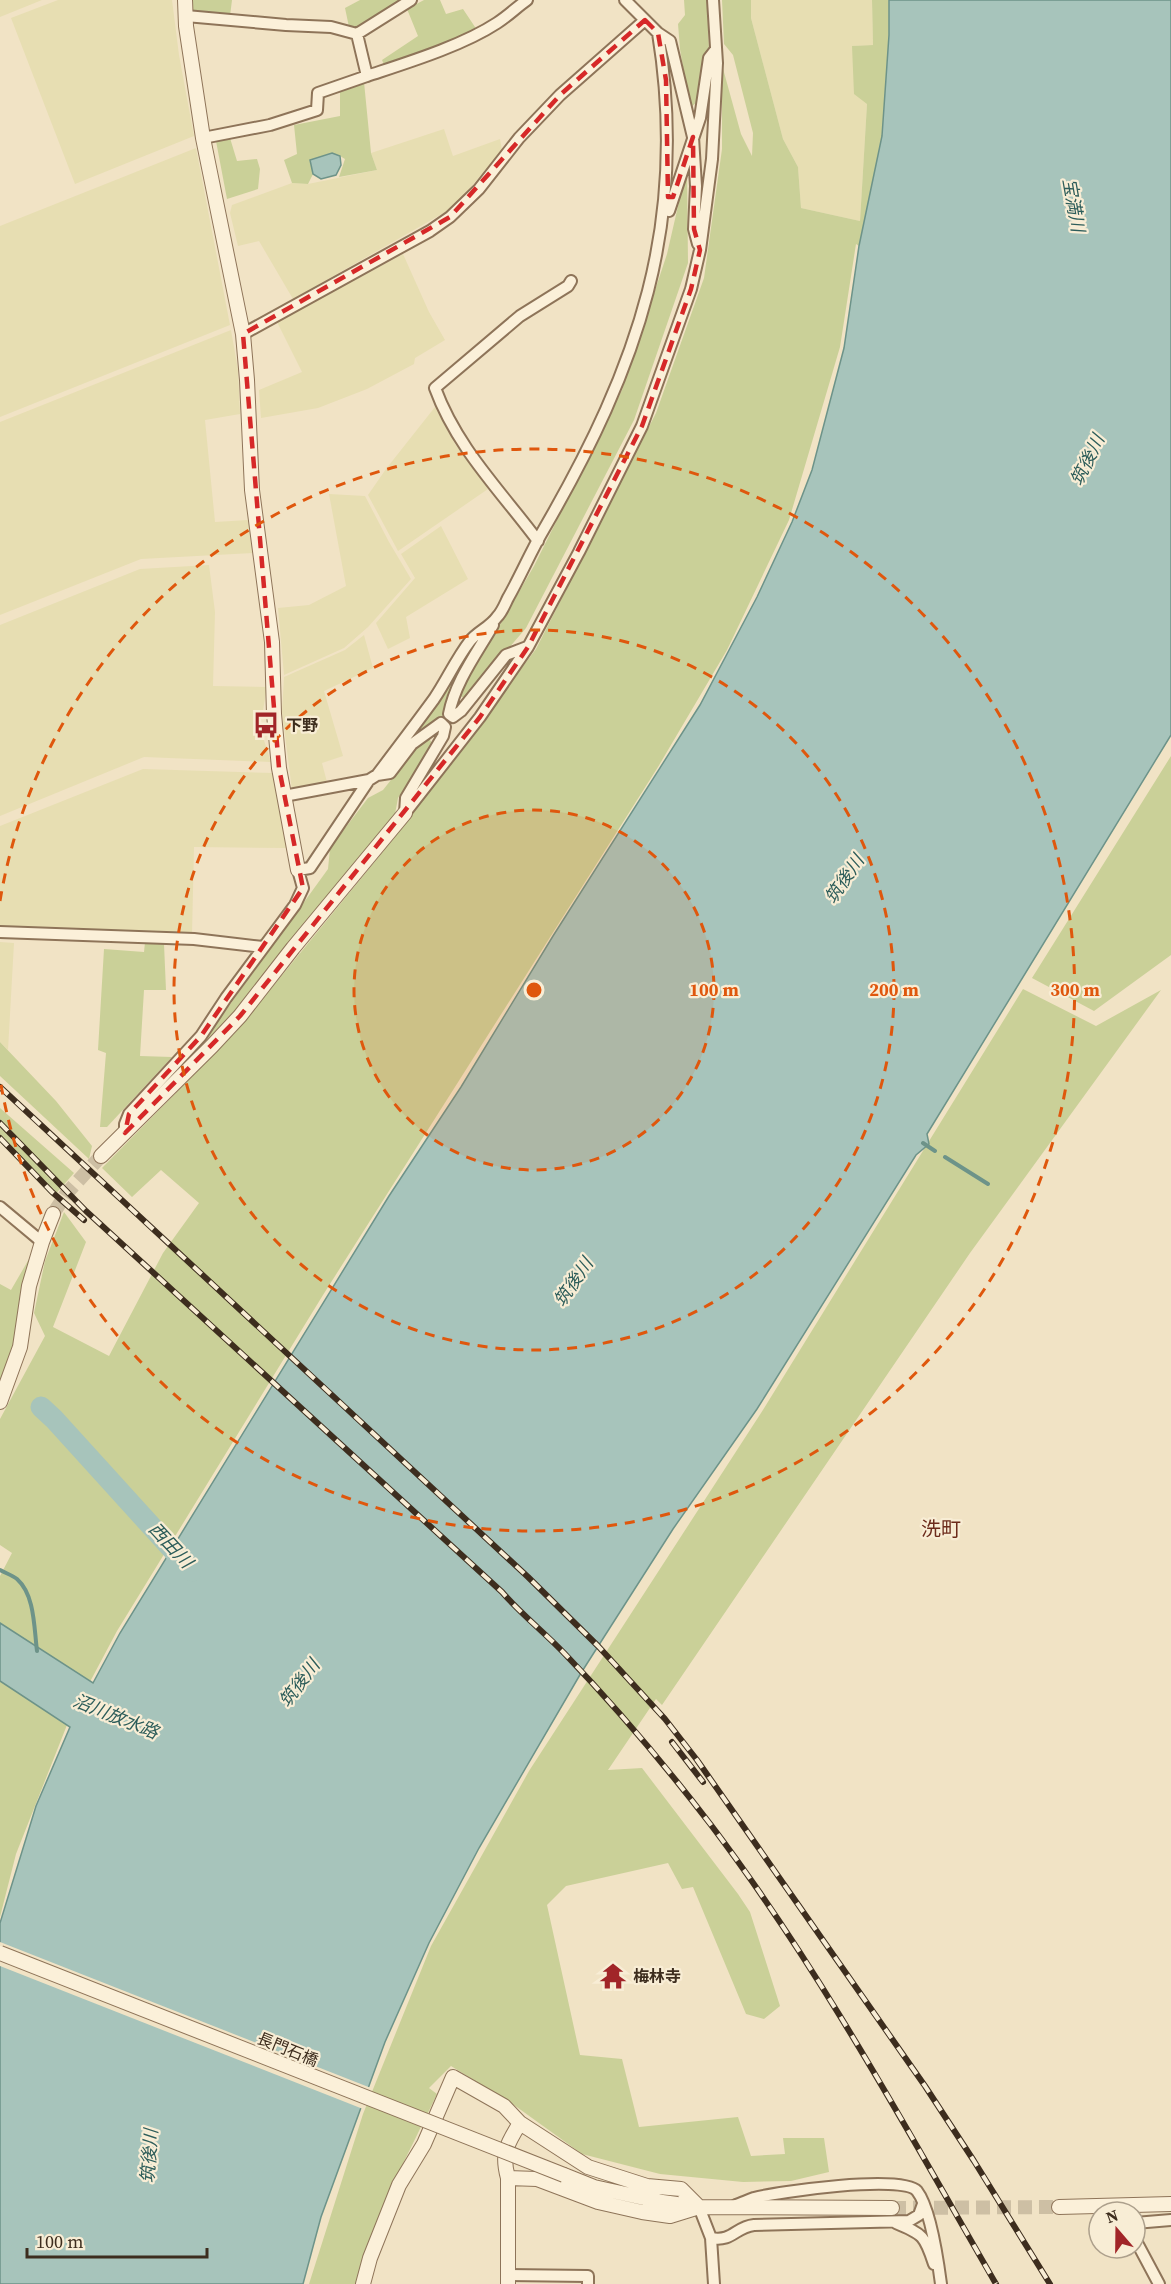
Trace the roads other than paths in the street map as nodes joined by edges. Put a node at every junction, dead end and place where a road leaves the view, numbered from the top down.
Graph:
1 (185, 0) edge
2 (411, 0) edge
3 (527, 0) edge
4 (626, 0) edge
5 (713, 0) edge
6 (186, 16) junction
7 (645, 20) junction
8 (658, 33) junction
9 (357, 34) junction
10 (716, 49) junction
11 (367, 76) junction
12 (693, 137) junction
13 (203, 138) junction
14 (661, 234) junction
15 (700, 250) junction
16 (571, 281) dead end
17 (243, 334) junction
18 (538, 541) junction
19 (497, 617) junction
20 (528, 647) junction
21 (451, 715) junction
22 (443, 725) junction
23 (373, 777) junction
24 (284, 796) junction
25 (405, 813) junction
26 (298, 870) junction
27 (0, 932) edge
28 (263, 947) junction
29 (125, 1133) junction
30 (101, 1156) tunnel mouth
31 (0, 1207) edge
32 (53, 1214) tunnel mouth
33 (42, 1242) junction
34 (0, 1402) edge
35 (0, 1953) edge
36 (520, 2122) junction
37 (508, 2178) junction
38 (923, 2204) junction
39 (1171, 2204) edge
40 (1059, 2207) tunnel mouth
41 (699, 2208) junction
42 (728, 2208) junction
43 (890, 2214) junction
44 (1171, 2220) edge
45 (1147, 2222) edge
46 (711, 2238) junction
47 (1146, 2260) edge
48 (508, 2280) edge
49 (363, 2284) edge
50 (588, 2284) edge
51 (714, 2284) edge
52 (940, 2284) edge
53 (1159, 2284) edge

1 - 6 street
2 - 9 street
3 - 11 street
4 - 7 street
5 - 10 street
6 - 9 street
6 - 13 street
7 - 8 street
7 - 17 street
8 - 12 street
8 - 14 street
9 - 11 street
10 - 12 street
10 - 15 street
11 - 13 street
12 - 14 street
12 - 15 street
13 - 17 street
14 - 18 street
15 - 20 street
16 - 18 street
17 - 24 street
18 - 19 street
19 - 21 street
19 - 23 street
20 - 21 street
20 - 25 street
21 - 22 street
22 - 23 street
22 - 25 street
23 - 24 street
23 - 26 street
24 - 26 street
25 - 29 street
26 - 28 street
27 - 28 street
28 - 29 street
29 - 30 street
31 - 33 street
32 - 33 street
33 - 34 street
35 - 41 street, 長門石橋, bridge
36 - 37 street
36 - 41 street
36 - 49 street
37 - 41 street
37 - 48 street
38 - 42 street
38 - 43 street
38 - 52 street
39 - 40 street
41 - 42 street
41 - 46 street
42 - 43 street
43 - 46 street
43 - 52 street
44 - 45 street
46 - 51 street
47 - 53 street
48 - 50 street

